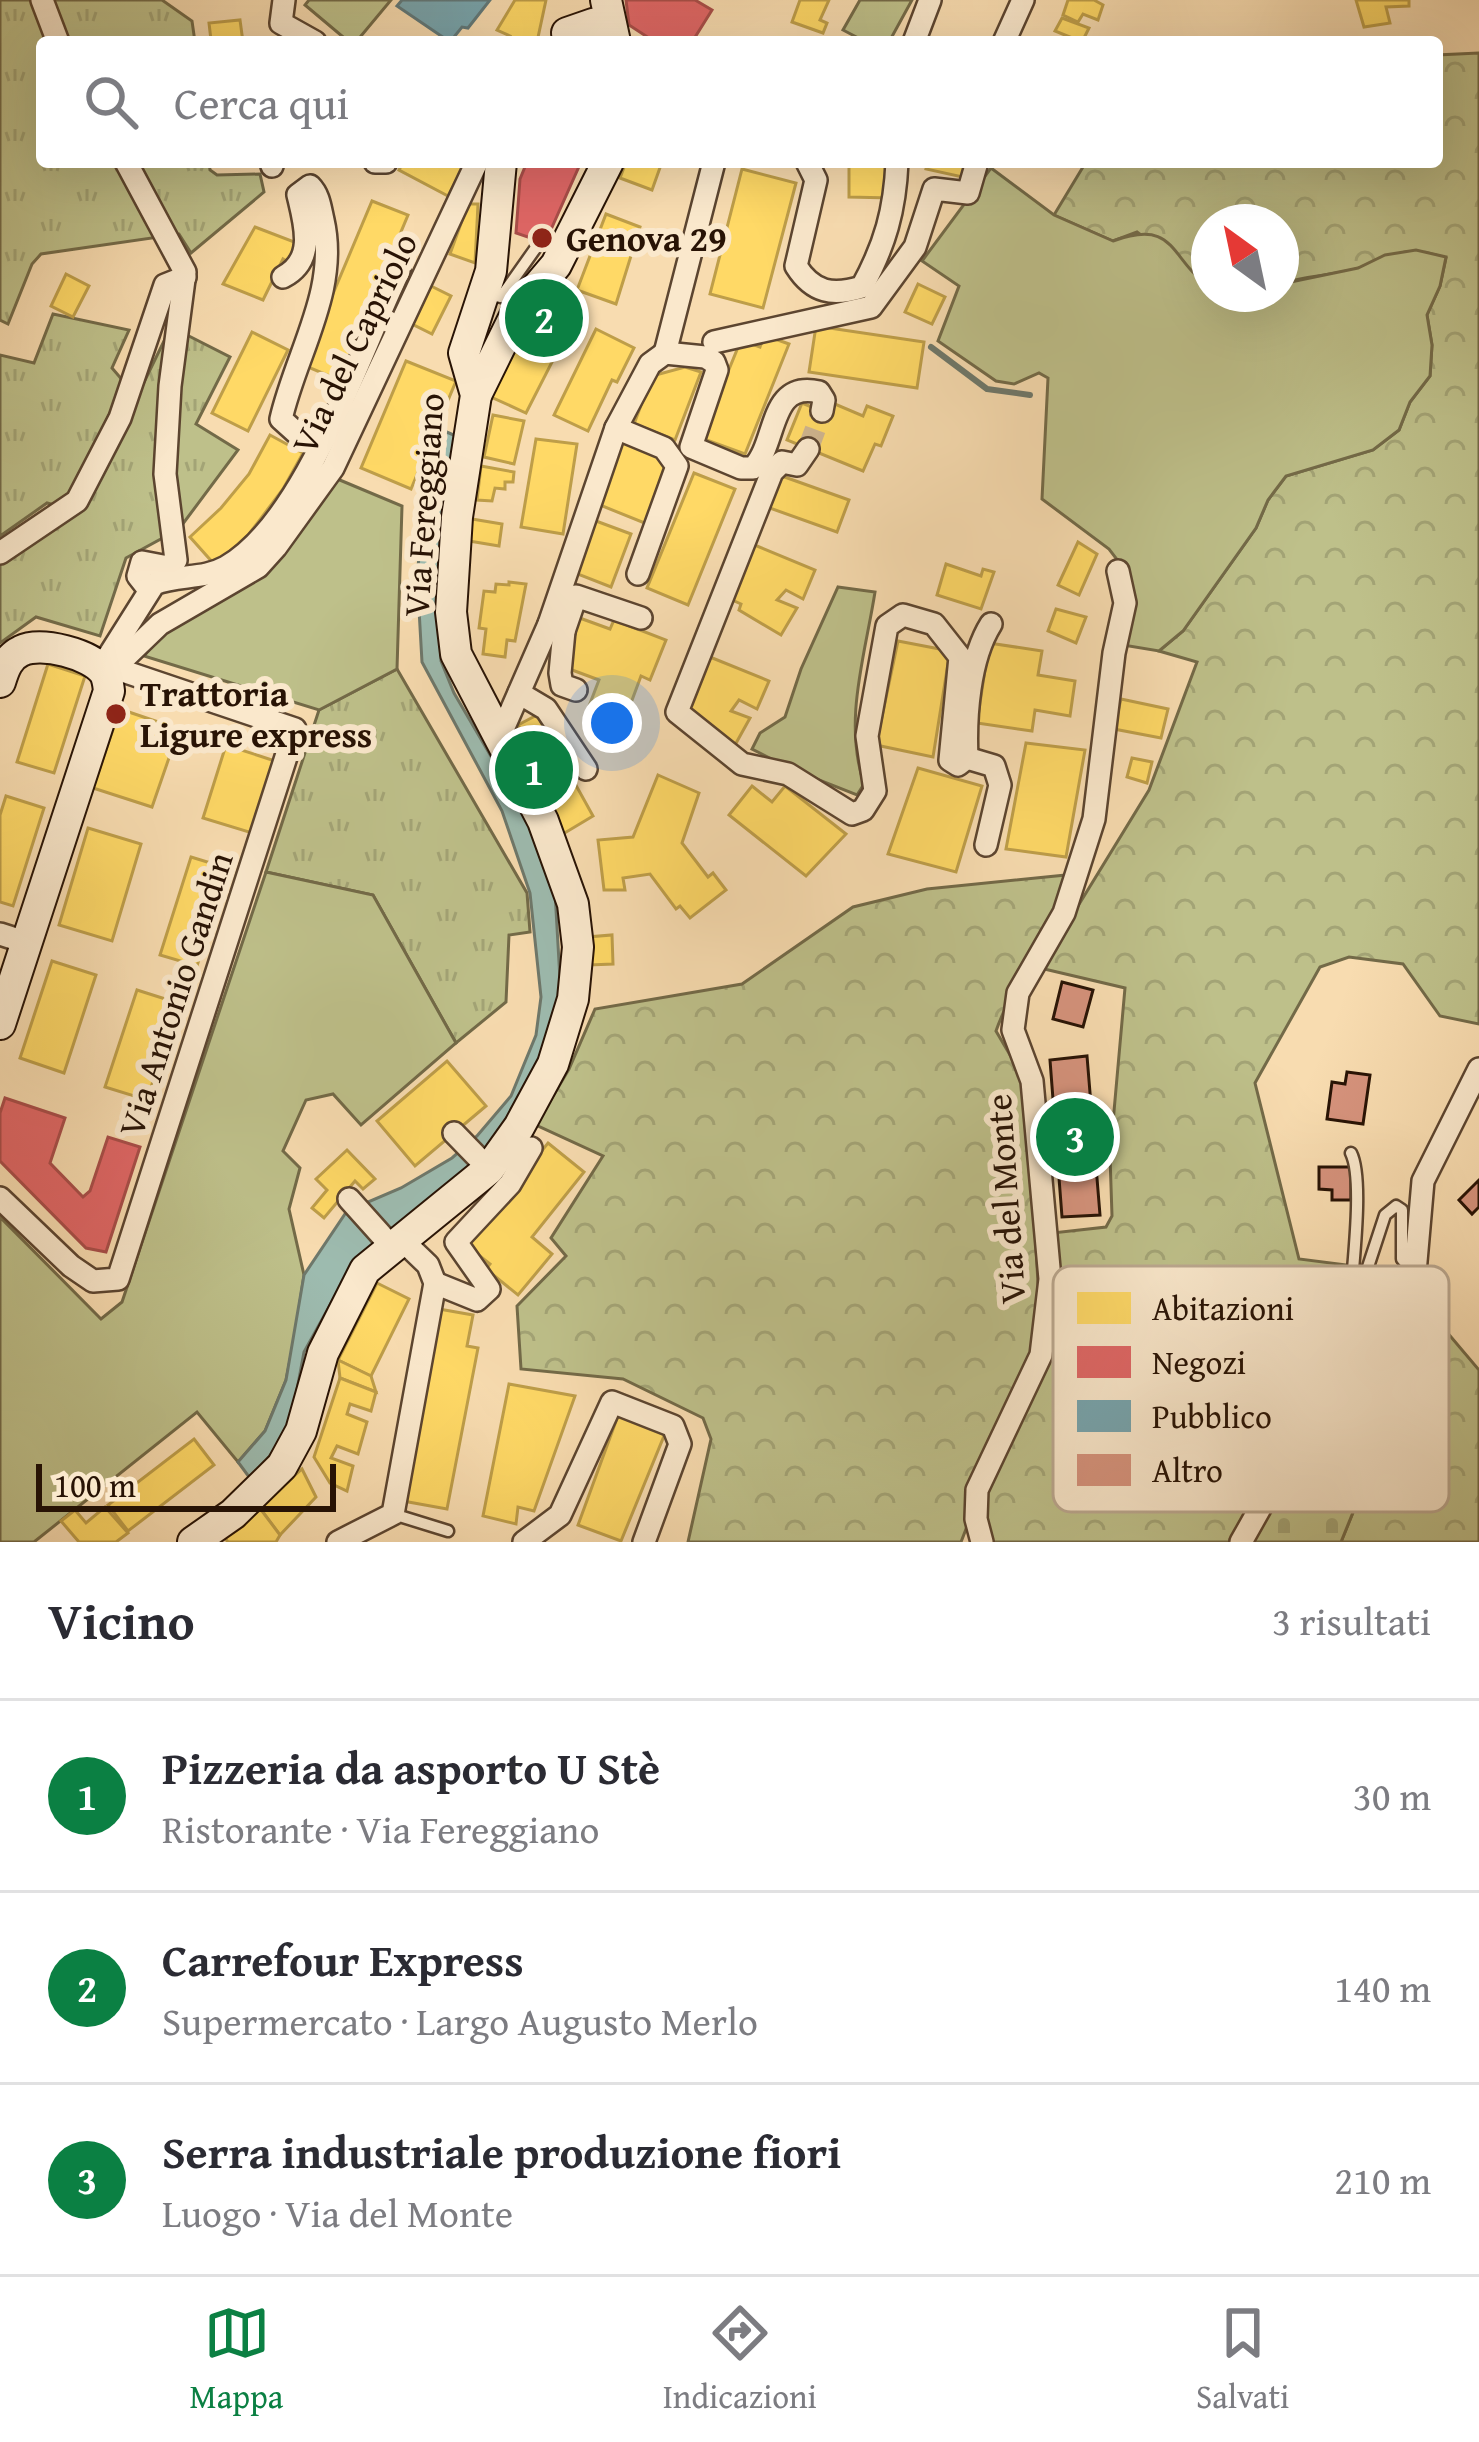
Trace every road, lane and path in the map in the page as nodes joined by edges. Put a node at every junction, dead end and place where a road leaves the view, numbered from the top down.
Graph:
1 (42, 0) edge
2 (583, 0) edge
3 (605, 0) edge
4 (930, 0) edge
5 (1023, 0) edge
6 (56, 36) edge
7 (565, 36) edge
8 (568, 36) edge
9 (607, 36) edge
10 (613, 36) edge
11 (916, 36) edge
12 (1007, 36) edge
13 (129, 168) edge
14 (473, 168) edge
15 (501, 168) edge
16 (605, 168) edge
17 (712, 168) edge
18 (810, 168) edge
19 (897, 168) edge
20 (974, 168) edge
21 (535, 249) dead end
22 (399, 272) dead end
23 (185, 277) junction
24 (283, 277) dead end
25 (479, 307) junction
26 (508, 328) junction
27 (714, 342) dead end
28 (664, 353) junction
29 (476, 395) junction
30 (822, 411) dead end
31 (616, 428) junction
32 (320, 444) junction
33 (808, 449) tunnel mouth
34 (0, 553) edge
35 (1118, 571) dead end
36 (638, 574) dead end
37 (148, 590) junction
38 (641, 618) dead end
39 (991, 623) dead end
40 (556, 627) junction
41 (107, 670) junction
42 (0, 682) edge
43 (575, 690) dead end
44 (519, 693) junction
45 (500, 736) junction
46 (968, 758) junction
47 (586, 769) dead end
48 (986, 845) dead end
49 (14, 939) edge
50 (0, 1024) edge
51 (1479, 1070) edge
52 (458, 1138) dead end
53 (531, 1148) dead end
54 (1351, 1153) dead end
55 (486, 1166) junction
56 (0, 1198) edge
57 (352, 1202) dead end
58 (393, 1242) junction
59 (1356, 1266) edge
60 (1368, 1266) edge
61 (1408, 1266) edge
62 (1415, 1266) edge
63 (435, 1282) junction
64 (1258, 1512) edge
65 (393, 1514) junction
66 (448, 1532) dead end
67 (194, 1542) edge
68 (338, 1542) edge
69 (524, 1542) edge
70 (644, 1542) edge
71 (982, 1542) edge
72 (1241, 1542) edge

1 - 6 street
2 - 7 street
3 - 10 street
4 - 11 street
5 - 12 street
8 - 9 street
13 - 23 street
14 - 41 street, Via del Capriolo
15 - 25 street, Via Fereggiano
16 - 26 street
17 - 28 street
18 - 19 street
20 - 27 street
21 - 25 lane
22 - 32 street, Via del Capriolo
23 - 34 street
23 - 37 street
24 - 32 street, Via del Capriolo
25 - 26 street
25 - 29 street, Via Fereggiano
26 - 29 street
28 - 30 street
28 - 31 street
29 - 45 street, Via Fereggiano
31 - 36 street
31 - 40 street
32 - 37 street, Via del Capriolo
33 - 46 street
35 - 71 street, Via del Monte
37 - 41 street
38 - 40 street
39 - 46 street
40 - 43 street
40 - 44 street
41 - 42 street
41 - 49 street
41 - 56 street, Via Antonio Gandin
44 - 45 street
44 - 47 street
45 - 55 street, Via Fereggiano
46 - 48 street
49 - 50 street
51 - 62 street
52 - 55 street
53 - 63 street
54 - 59 lane
55 - 58 street, Via Fereggiano
57 - 58 street
58 - 63 street
58 - 67 street, Via Fereggiano
60 - 61 lane
63 - 65 street
64 - 72 street
65 - 66 lane
65 - 68 street
69 - 70 street

